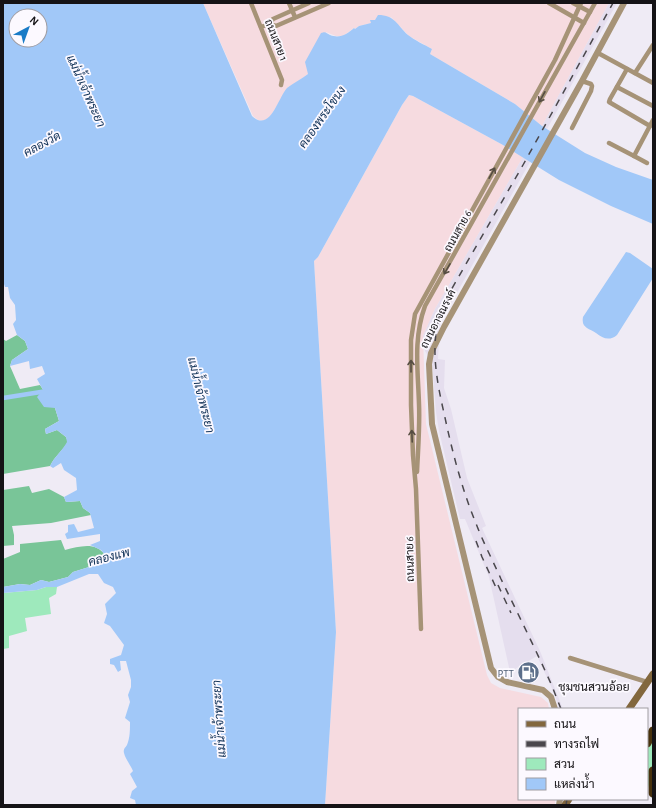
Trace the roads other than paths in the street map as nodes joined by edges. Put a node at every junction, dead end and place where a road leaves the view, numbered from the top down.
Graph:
1 (251, 3) edge
2 (289, 3) edge
3 (309, 3) edge
4 (329, 3) edge
5 (549, 3) edge
6 (573, 3) edge
7 (595, 3) edge
8 (624, 3) edge
9 (580, 5) edge
10 (292, 10) junction
11 (590, 12) junction
12 (295, 17) junction
13 (574, 17) junction
14 (584, 23) junction
15 (269, 24) junction
16 (261, 27) junction
17 (653, 44) edge
18 (598, 53) junction
19 (627, 68) junction
20 (635, 73) junction
21 (582, 81) junction
22 (653, 83) edge
23 (281, 85) dead end
24 (617, 87) junction
25 (653, 106) edge
26 (653, 120) edge
27 (650, 126) junction
28 (572, 128) dead end
29 (609, 143) dead end
30 (634, 156) junction
31 (647, 163) dead end
32 (416, 489) junction
33 (421, 629) dead end
34 (570, 658) dead end
35 (653, 674) edge
36 (647, 682) junction
37 (555, 708) edge
38 (630, 708) edge
39 (653, 731) edge
40 (648, 741) edge
41 (653, 771) edge
42 (653, 793) edge

1 - 16 street, ถนนสาย 1
2 - 10 street
3 - 10 street
4 - 12 street
5 - 13 street
6 - 9 street
7 - 11 street, ถนนสาย 6
8 - 18 street, ถนนอาจณรงค์
9 - 11 street
9 - 13 street, ถนนสาย 6
10 - 12 street
10 - 15 street
11 - 14 street, ถนนสาย 6
12 - 15 street
13 - 14 street
32 -> 13 street, ถนนสาย 6
14 -> 32 street, ถนนสาย 6
15 - 16 street
16 - 23 street, ถนนสาย 1
17 - 20 street
18 - 19 street
18 - 21 street, ถนนอาจณรงค์
19 - 20 street
19 - 24 street
20 - 22 street
21 - 28 street
21 - 37 street, ถนนอาจณรงค์
24 - 25 street
24 - 27 street
26 - 27 street
27 - 30 street
29 - 30 street
30 - 31 street
32 - 33 street, ถนนสาย 6
34 - 36 street
35 - 36 main road
36 - 38 main road
39 - 40 highway
41 - 42 highway

